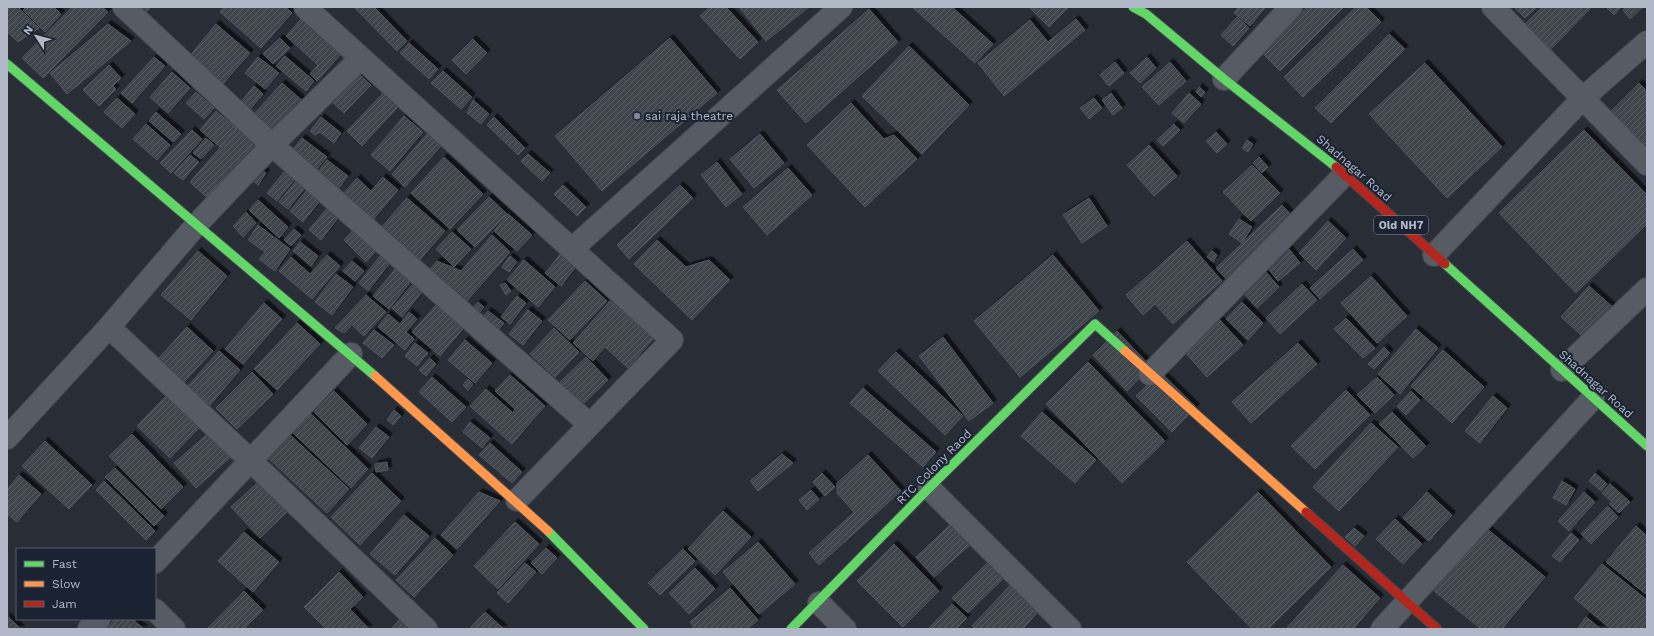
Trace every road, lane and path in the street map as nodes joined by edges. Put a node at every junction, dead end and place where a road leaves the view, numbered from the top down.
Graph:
1 (124, 7) edge
2 (305, 7) edge
3 (841, 7) edge
4 (1133, 7) edge
5 (1291, 7) edge
6 (1493, 7) edge
7 (1143, 10) edge
8 (1647, 42) edge
9 (360, 59) junction
10 (7, 64) edge
11 (1224, 79) junction
12 (1583, 98) junction
13 (272, 145) junction
14 (1647, 164) edge
15 (1345, 174) junction
16 (198, 223) junction
17 (572, 249) junction
18 (1434, 255) junction
19 (1647, 289) edge
20 (109, 327) junction
21 (351, 354) junction
22 (1562, 370) junction
23 (1150, 374) junction
24 (1593, 398) junction
25 (589, 424) junction
26 (7, 438) edge
27 (1647, 446) edge
28 (251, 461) junction
29 (929, 488) junction
30 (517, 500) junction
31 (156, 561) edge
32 (818, 603) junction
33 (1406, 603) junction
34 (156, 611) edge
35 (98, 620) edge
36 (89, 629) edge
37 (174, 629) edge
38 (426, 629) edge
39 (644, 629) edge
40 (791, 629) edge
41 (845, 629) edge
42 (1070, 629) edge
43 (1382, 629) edge
44 (1437, 629) edge

1 - 13 street
2 - 9 street
3 - 17 street
4 - 7 street, Shadnagar Road / Old NH7
5 - 11 street
6 - 12 street
7 - 11 street, Shadnagar Road / Old NH7
8 - 12 street
9 - 13 street
9 - 17 street
10 - 16 street
11 - 15 street, Shadnagar Road / Old NH7
12 - 14 street
12 - 18 street
13 - 16 street
13 - 25 street
15 - 18 street, Shadnagar Road / Old NH7
15 - 23 street
16 - 20 street
16 - 21 street
17 - 25 street
18 - 22 street, Shadnagar Road / Old NH7
19 - 22 street
20 - 26 street
20 - 28 street
21 - 28 street
21 - 30 street
22 - 24 street, Shadnagar Road / Old NH7
23 - 29 street, RTC Colony Raod
23 - 33 street
24 - 27 street, Shadnagar Road / Old NH7
24 - 33 street
25 - 30 street
28 - 31 street
28 - 38 street
29 - 32 street, RTC Colony Raod
29 - 42 street
30 - 39 street
32 - 40 street, RTC Colony Raod
32 - 41 street
33 - 43 street
33 - 44 street
34 - 37 street
35 - 36 street

